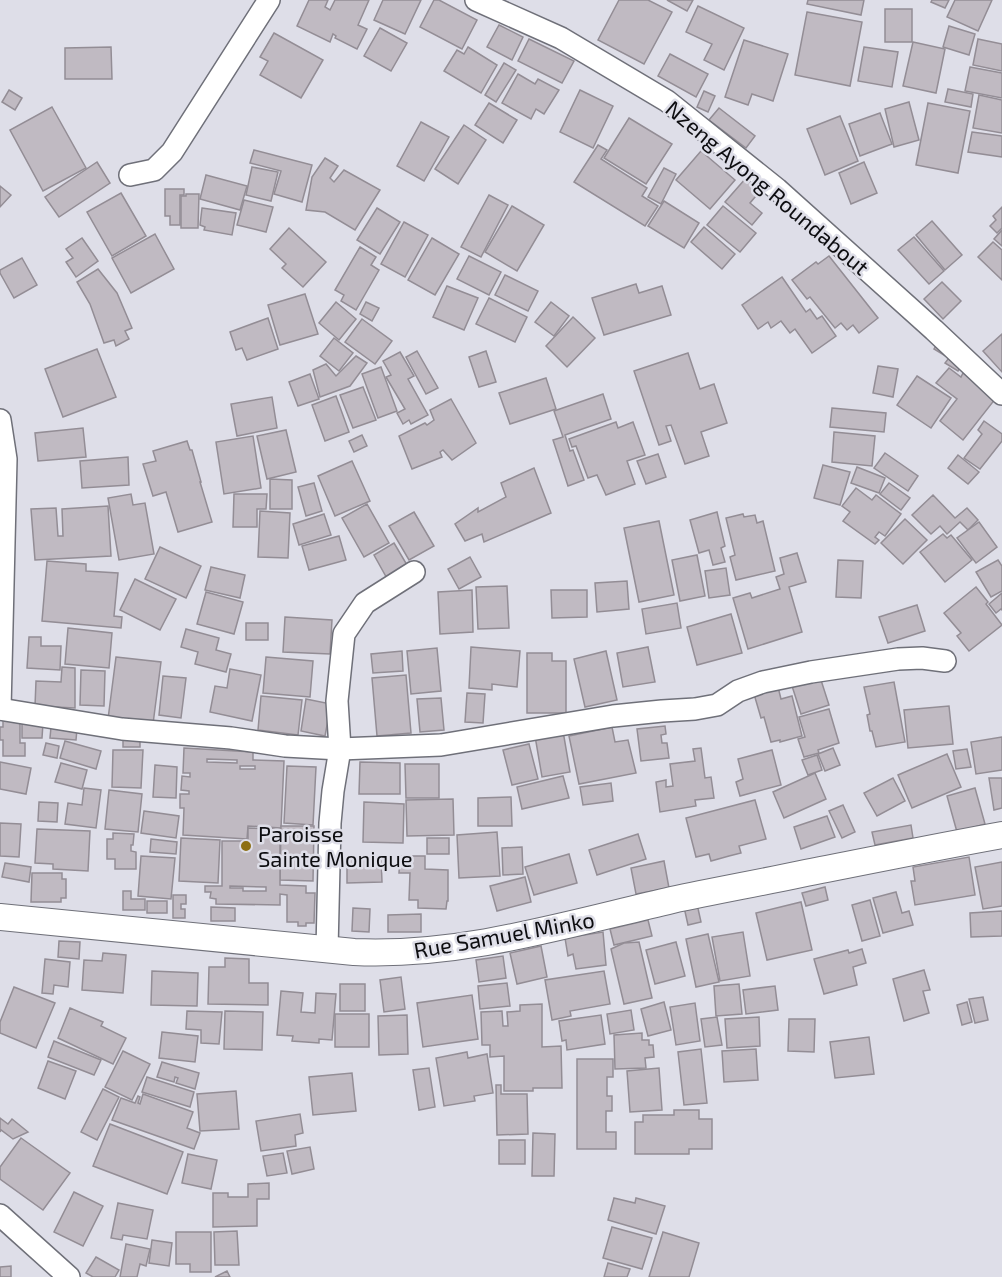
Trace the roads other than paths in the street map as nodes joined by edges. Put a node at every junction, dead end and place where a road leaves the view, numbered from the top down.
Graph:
1 (269, 0) edge
2 (476, 0) edge
3 (130, 175) dead end
4 (1002, 394) edge
5 (0, 420) edge
6 (414, 572) dead end
7 (945, 661) dead end
8 (0, 709) edge
9 (340, 749) junction
10 (1002, 835) edge
11 (0, 917) edge
12 (327, 949) junction
13 (0, 1215) edge
14 (69, 1277) edge

1 - 3 street
2 - 4 street, Nzeng Ayong Roundabout
5 - 8 street
6 - 9 street
7 - 9 street
8 - 9 street
9 - 12 street
10 - 12 street, Rue Samuel Minko
11 - 12 street, Rue Samuel Minko
13 - 14 street

